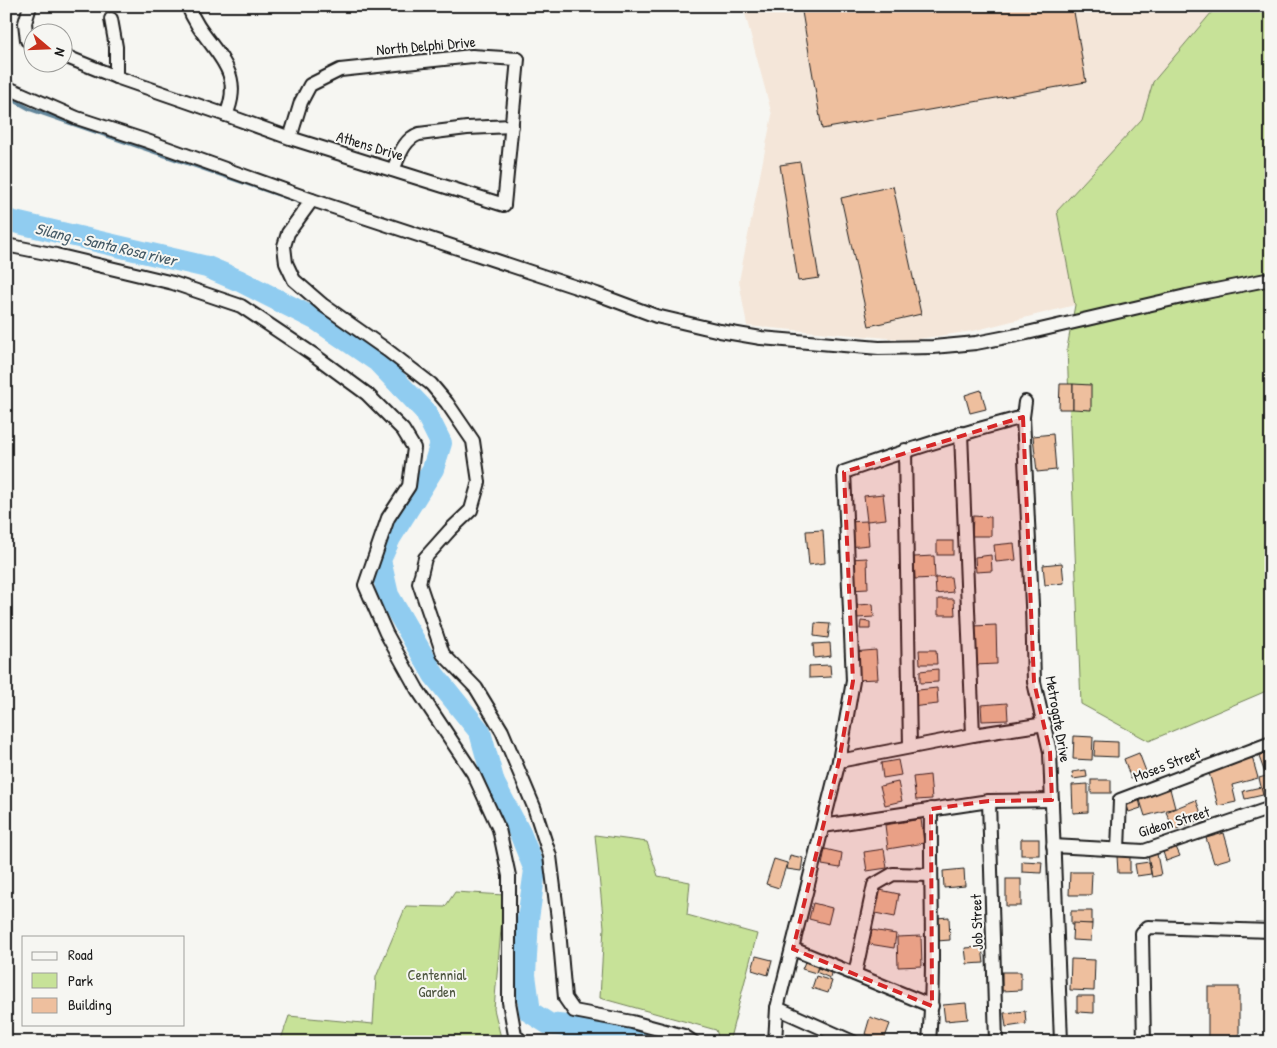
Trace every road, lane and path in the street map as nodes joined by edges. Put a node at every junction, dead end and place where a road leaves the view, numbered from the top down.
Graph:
1 (30, 6) edge
2 (188, 6) edge
3 (111, 19) dead end
4 (25, 22) edge
5 (72, 59) edge
6 (116, 77) junction
7 (6, 88) edge
8 (226, 115) junction
9 (512, 126) junction
10 (290, 138) junction
11 (393, 170) junction
12 (312, 200) junction
13 (504, 205) joint
14 (6, 245) edge
15 (1271, 279) edge
16 (1025, 402) dead end
17 (1023, 417) junction
18 (961, 433) junction
19 (905, 450) junction
20 (1045, 724) junction
21 (973, 735) junction
22 (1271, 743) edge
23 (910, 747) junction
24 (839, 762) junction
25 (1052, 800) junction
26 (989, 801) junction
27 (1271, 808) edge
28 (931, 809) junction
29 (823, 826) junction
30 (1053, 846) junction
31 (1118, 849) junction
32 (930, 875) junction
33 (1271, 931) edge
34 (793, 949) junction
35 (855, 974) junction
36 (932, 1006) junction
37 (777, 1008) junction
38 (522, 1042) edge
39 (693, 1042) edge
40 (775, 1042) edge
41 (853, 1042) edge
42 (930, 1042) edge
43 (996, 1042) edge
44 (1060, 1042) edge
45 (1144, 1042) edge

1 - 4 street
2 - 8 street
3 - 6 street
5 - 6 street, Athens Drive
6 - 8 street, Athens Drive
7 - 12 street
8 - 10 street, Athens Drive
9 - 10 street, North Delphi Drive
9 - 11 street
9 - 13 street, North Delphi Drive
10 - 11 street, Athens Drive
11 - 13 street, Athens Drive
12 - 15 street
12 - 39 street
14 - 38 street
16 - 17 street, Metrogate Drive
17 - 18 street
17 - 20 street, Metrogate Drive
18 - 19 street
18 - 21 street
19 - 23 street
19 - 24 street
20 - 21 street
20 - 25 street, Metrogate Drive
21 - 23 street
22 - 31 street, Moses Street
23 - 24 street
24 - 29 street
25 - 26 street
25 - 30 street, Metrogate Drive
26 - 28 street
26 - 43 street, Job Street
27 - 31 street, Gideon Street
28 - 29 street
28 - 32 street
29 - 34 street
30 - 31 street, Gideon Street
30 - 44 street, Metrogate Drive
32 - 35 street
32 - 36 street
33 - 45 street
34 - 35 street
34 - 37 street
35 - 36 street
36 - 42 street
37 - 40 street
37 - 41 street

